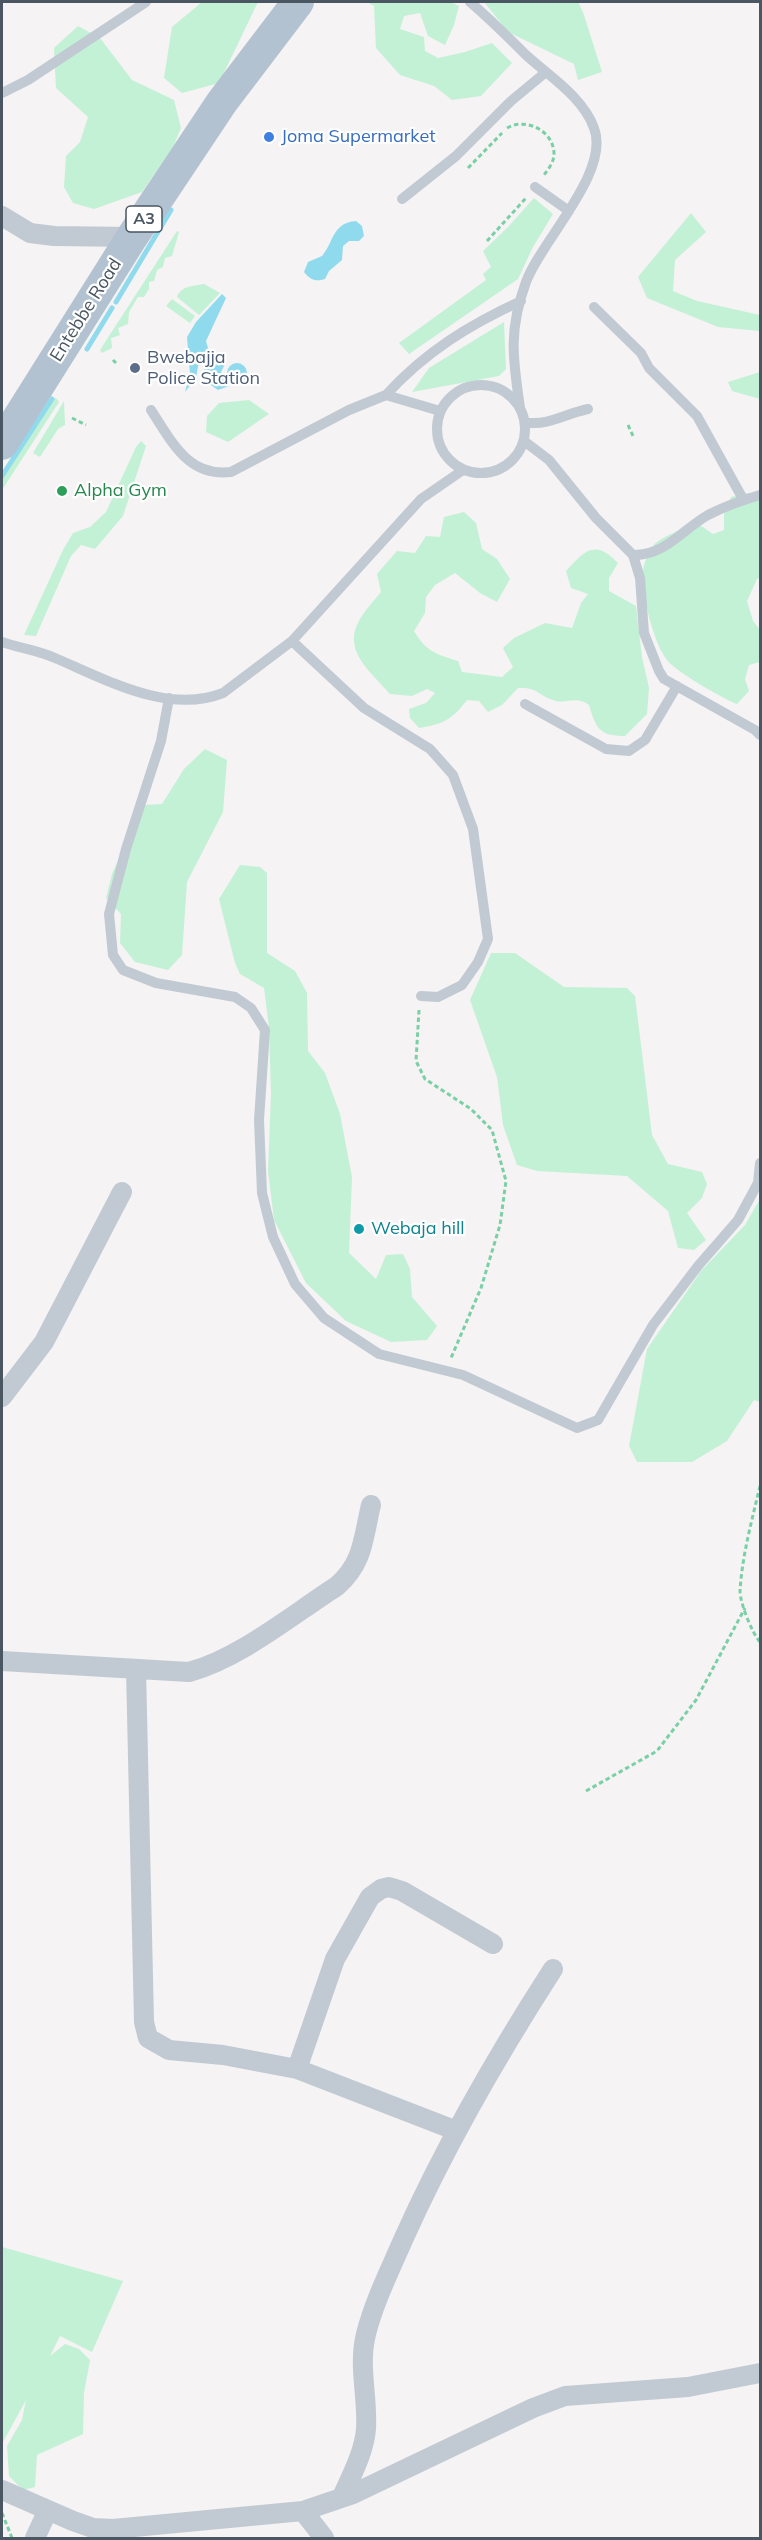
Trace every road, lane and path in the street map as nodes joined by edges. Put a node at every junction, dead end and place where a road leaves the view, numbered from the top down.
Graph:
1 (146, 2) edge
2 (298, 2) edge
3 (470, 2) edge
4 (546, 72) junction
5 (2, 93) edge
6 (468, 168) dead end
7 (535, 187) junction
8 (402, 199) dead end
9 (569, 211) junction
10 (2, 216) edge
11 (132, 237) junction
12 (487, 241) dead end
13 (521, 301) junction
14 (594, 307) dead end
15 (386, 395) junction
16 (520, 408) junction
17 (151, 410) dead end
18 (588, 410) dead end
19 (440, 411) junction
20 (72, 418) dead end
21 (525, 422) junction
22 (86, 425) dead end
23 (628, 425) dead end
24 (634, 438) dead end
25 (524, 441) junction
26 (2, 444) edge
27 (463, 470) junction
28 (760, 495) edge
29 (743, 499) junction
30 (633, 555) junction
31 (292, 641) junction
32 (2, 642) edge
33 (677, 686) junction
34 (169, 698) junction
35 (525, 704) dead end
36 (759, 731) edge
37 (421, 996) joint
38 (760, 1163) edge
39 (759, 1181) edge
40 (122, 1192) dead end
41 (446, 1371) junction
42 (2, 1398) edge
43 (760, 1486) edge
44 (371, 1505) dead end
45 (745, 1608) junction
46 (760, 1642) edge
47 (2, 1661) edge
48 (136, 1669) junction
49 (586, 1791) dead end
50 (492, 1944) dead end
51 (553, 1969) dead end
52 (297, 2069) junction
53 (457, 2131) junction
54 (760, 2373) edge
55 (2, 2490) edge
56 (342, 2498) junction
57 (48, 2510) junction
58 (303, 2511) junction
59 (2, 2513) edge
60 (12, 2538) edge
61 (35, 2538) edge
62 (324, 2538) edge

1 - 5 lane
2 - 11 main road, Entebbe Road / A3
3 - 4 lane
4 - 8 lane
4 - 9 lane
6 - 7 path
7 - 9 lane
7 - 12 path
9 - 13 lane
10 - 11 street
11 - 26 main road, Entebbe Road / A3
13 - 15 lane
13 - 16 lane
14 - 29 lane
15 - 17 lane
15 - 19 lane
16 - 19 lane
16 - 21 lane
18 - 21 lane
19 - 27 lane
20 - 22 path
21 - 25 lane
23 - 24 path
25 - 27 lane
25 - 30 lane
27 - 31 lane
28 - 29 lane
29 - 30 lane
30 - 33 lane
31 - 34 lane
31 - 37 lane
32 - 34 lane
33 - 35 lane
33 - 36 lane
34 - 41 lane
37 - 41 path
38 - 39 lane
39 - 41 lane
40 - 42 street
43 - 45 path
44 - 48 street
45 - 46 path
45 - 49 path
47 - 48 street
48 - 52 street
50 - 52 street
51 - 53 street
52 - 53 street
53 - 56 street
54 - 56 street
55 - 57 street
56 - 58 street
57 - 58 street
57 - 61 street
58 - 62 street
59 - 60 path

